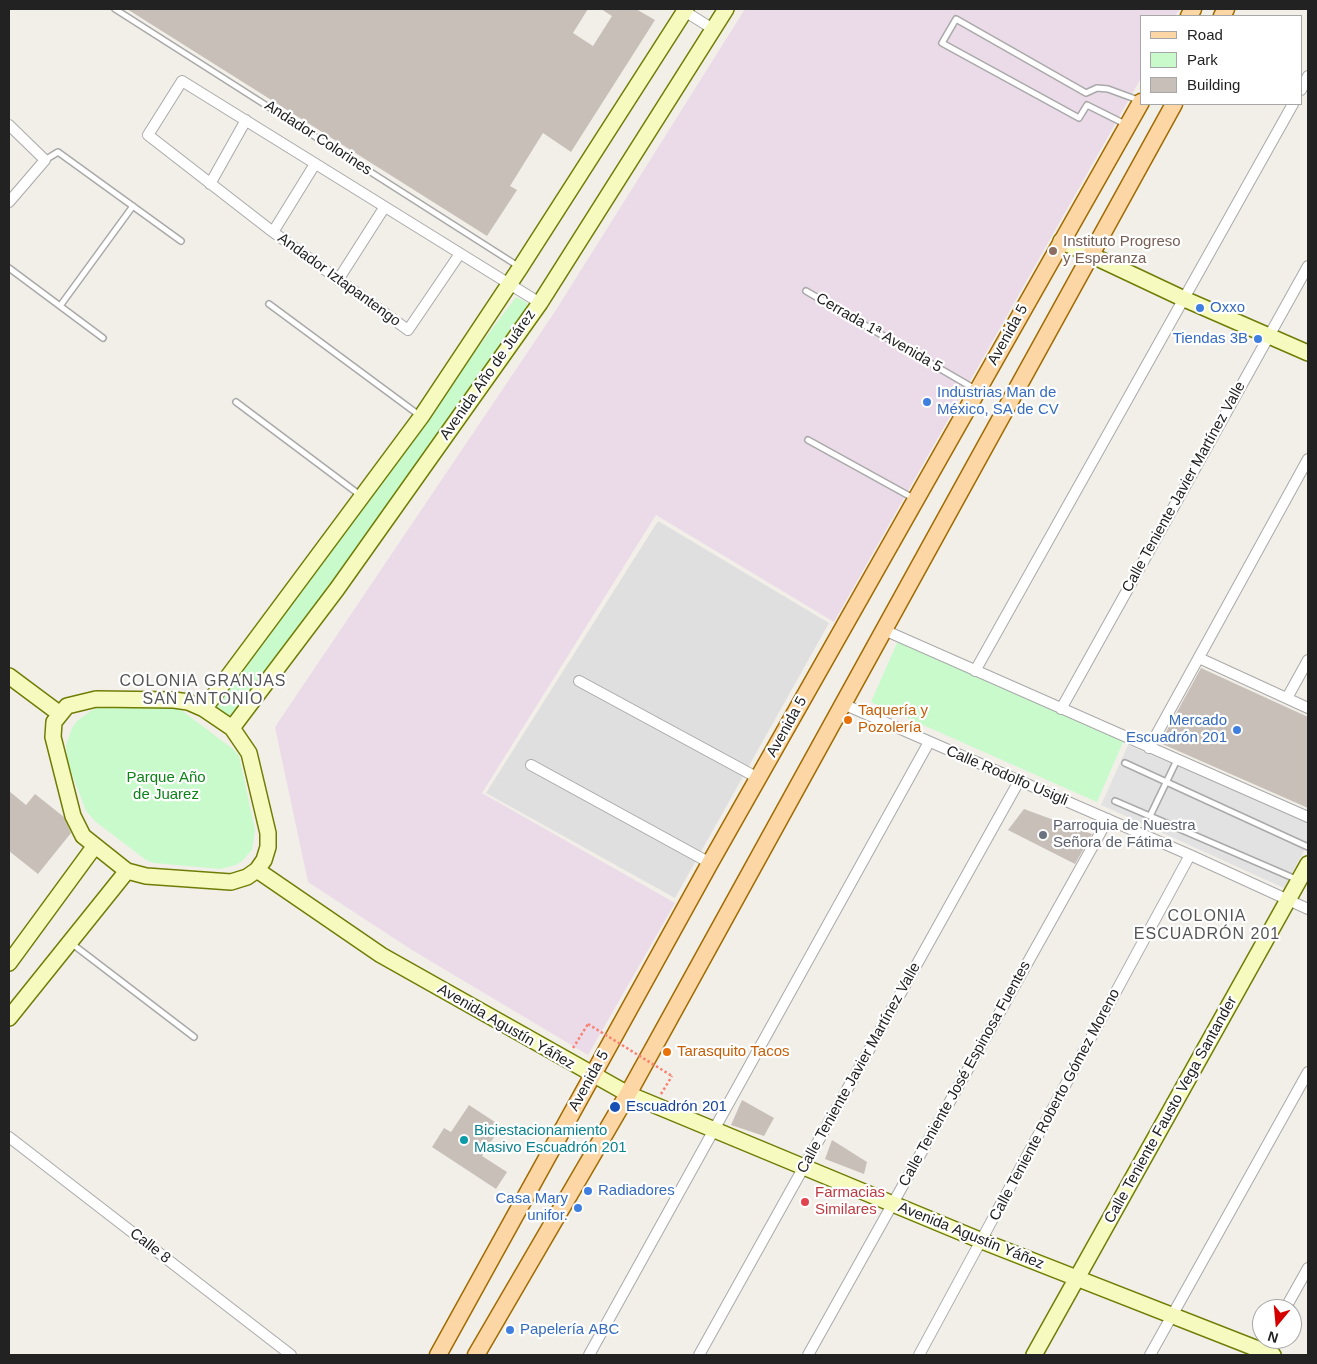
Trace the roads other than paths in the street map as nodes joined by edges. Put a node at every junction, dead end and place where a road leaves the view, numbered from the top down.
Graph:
1 (115, 9) edge
2 (684, 9) edge
3 (726, 9) edge
4 (713, 29) junction
5 (1308, 76) edge
6 (1302, 88) edge
7 (1140, 101) edge
8 (1140, 103) edge
9 (1173, 105) edge
10 (1292, 105) edge
11 (246, 120) junction
12 (9, 125) edge
13 (1128, 125) junction
14 (148, 135) joint
15 (45, 160) junction
16 (315, 164) junction
17 (210, 184) junction
18 (9, 202) edge
19 (133, 206) junction
20 (384, 208) junction
21 (273, 232) junction
22 (181, 241) dead end
23 (1061, 241) junction
24 (1091, 254) junction
25 (459, 255) junction
26 (1308, 266) edge
27 (9, 268) edge
28 (520, 268) junction
29 (338, 280) junction
30 (509, 285) junction
31 (806, 291) dead end
32 (1182, 298) junction
33 (540, 303) junction
34 (269, 304) dead end
35 (60, 306) junction
36 (1269, 336) junction
37 (104, 338) dead end
38 (1308, 353) edge
39 (978, 391) junction
40 (236, 402) dead end
41 (421, 416) junction
42 (808, 440) dead end
43 (1308, 459) edge
44 (362, 496) junction
45 (915, 500) junction
46 (884, 630) junction
47 (1199, 658) junction
48 (1308, 660) edge
49 (975, 671) junction
50 (9, 676) edge
51 (579, 682) dead end
52 (1287, 698) junction
53 (843, 704) junction
54 (1308, 708) edge
55 (204, 709) junction
56 (1061, 709) junction
57 (60, 714) junction
58 (232, 728) junction
59 (929, 742) junction
60 (1150, 748) junction
61 (1177, 760) junction
62 (1125, 763) dead end
63 (531, 766) dead end
64 (758, 778) junction
65 (1019, 781) junction
66 (1167, 782) junction
67 (1115, 801) dead end
68 (1150, 816) junction
69 (1308, 817) edge
70 (1108, 819) junction
71 (94, 847) junction
72 (1308, 847) edge
73 (1190, 855) junction
74 (710, 863) junction
75 (1308, 864) edge
76 (257, 870) junction
77 (127, 871) junction
78 (1299, 880) junction
79 (1288, 900) junction
80 (1308, 909) edge
81 (70, 942) junction
82 (9, 963) edge
83 (9, 1018) edge
84 (194, 1037) dead end
85 (1308, 1072) edge
86 (592, 1076) junction
87 (628, 1094) junction
88 (714, 1130) junction
89 (9, 1137) edge
90 (804, 1167) junction
91 (893, 1204) junction
92 (982, 1241) junction
93 (1308, 1268) edge
94 (1077, 1278) junction
95 (1291, 1299) edge
96 (1172, 1316) junction
97 (1265, 1350) edge
98 (291, 1355) edge
99 (438, 1355) edge
100 (476, 1355) edge
101 (589, 1355) edge
102 (699, 1355) edge
103 (808, 1355) edge
104 (919, 1355) edge
105 (1034, 1355) edge
106 (1150, 1355) edge

1 - 28 lane, Andador Colorines
2 - 4 street
2 - 28 main road, Avenida Año de Juárez
3 - 4 main road, Avenida Año de Juárez
4 - 33 main road, Avenida Año de Juárez
5 - 6 street
7 - 13 lane
8 - 13 main road, Avenida 5
9 - 24 main road
10 - 32 street
11 - 14 street, Andador Colorines
11 - 16 street, Andador Colorines
11 - 17 street
12 - 15 street
13 - 23 main road, Avenida 5
14 - 17 street, Andador Iztapantengo
15 - 18 street
15 - 19 lane
16 - 20 street, Andador Colorines
16 - 21 street
17 - 21 street, Andador Iztapantengo
19 - 22 lane
19 - 35 lane
20 - 25 street, Andador Colorines
20 - 29 street
21 - 29 street, Andador Iztapantengo
23 - 24 main road
23 - 39 main road, Avenida 5
24 - 32 main road
24 - 46 main road
25 - 29 street, Andador Iztapantengo
25 - 30 street
26 - 36 street, Calle Teniente Javier Martínez Valle
27 - 35 lane
28 - 30 main road, Avenida Año de Juárez
30 - 33 street
30 - 41 main road, Avenida Año de Juárez
31 - 39 lane, Cerrada 1ª Avenida 5
32 - 36 main road
32 - 49 street
33 - 58 main road, Avenida Año de Juárez
34 - 41 lane
35 - 37 lane
36 - 38 main road
36 - 56 street, Calle Teniente Javier Martínez Valle
39 - 45 main road, Avenida 5
40 - 44 lane
41 - 44 main road, Avenida Año de Juárez
42 - 45 lane
43 - 47 street
44 - 55 main road, Avenida Año de Juárez
45 - 64 main road, Avenida 5
46 - 49 street
46 - 53 main road
47 - 52 street
47 - 60 street
48 - 52 street
49 - 56 street
50 - 57 main road
51 - 64 street
52 - 54 street
53 - 59 street, Calle Rodolfo Usigli
53 - 87 main road
55 - 57 main road
55 - 58 main road
56 - 60 street
57 - 71 main road
58 - 76 main road
59 - 65 street, Calle Rodolfo Usigli
59 - 88 street
60 - 61 street
61 - 66 lane
61 - 69 street
62 - 66 lane
63 - 74 street
64 - 74 main road, Avenida 5
65 - 70 street, Calle Rodolfo Usigli
65 - 90 street, Calle Teniente Javier Martínez Valle
66 - 68 lane
66 - 72 lane
67 - 68 lane
68 - 78 lane
70 - 73 street, Calle Rodolfo Usigli
70 - 91 street, Calle Teniente José Espinosa Fuentes
71 - 77 main road
71 - 82 main road
73 - 79 street, Calle Rodolfo Usigli
73 - 92 street, Calle Teniente Roberto Gómez Moreno
74 - 86 main road, Avenida 5
75 - 78 main road, Calle Teniente Fausto Vega Santander
76 - 77 main road
76 - 86 main road, Avenida Agustín Yáñez
77 - 81 main road
78 - 79 main road, Calle Teniente Fausto Vega Santander
79 - 80 street, Calle Rodolfo Usigli
79 - 94 main road, Calle Teniente Fausto Vega Santander
81 - 83 main road
81 - 84 lane
85 - 96 street
86 - 87 main road, Avenida Agustín Yáñez
86 - 99 main road, Avenida 5
87 - 88 main road, Avenida Agustín Yáñez
87 - 100 main road
88 - 90 main road, Avenida Agustín Yáñez
88 - 101 street
89 - 98 street, Calle 8
90 - 91 main road, Avenida Agustín Yáñez
90 - 102 street, Calle Teniente Javier Martínez Valle
91 - 92 main road, Avenida Agustín Yáñez
91 - 103 street, Calle Teniente José Espinosa Fuentes
92 - 94 main road, Avenida Agustín Yáñez
92 - 104 street, Calle Teniente Roberto Gómez Moreno
93 - 95 street
94 - 96 main road, Avenida Agustín Yáñez
94 - 105 main road, Calle Teniente Fausto Vega Santander
96 - 97 main road, Avenida Agustín Yáñez
96 - 106 street

